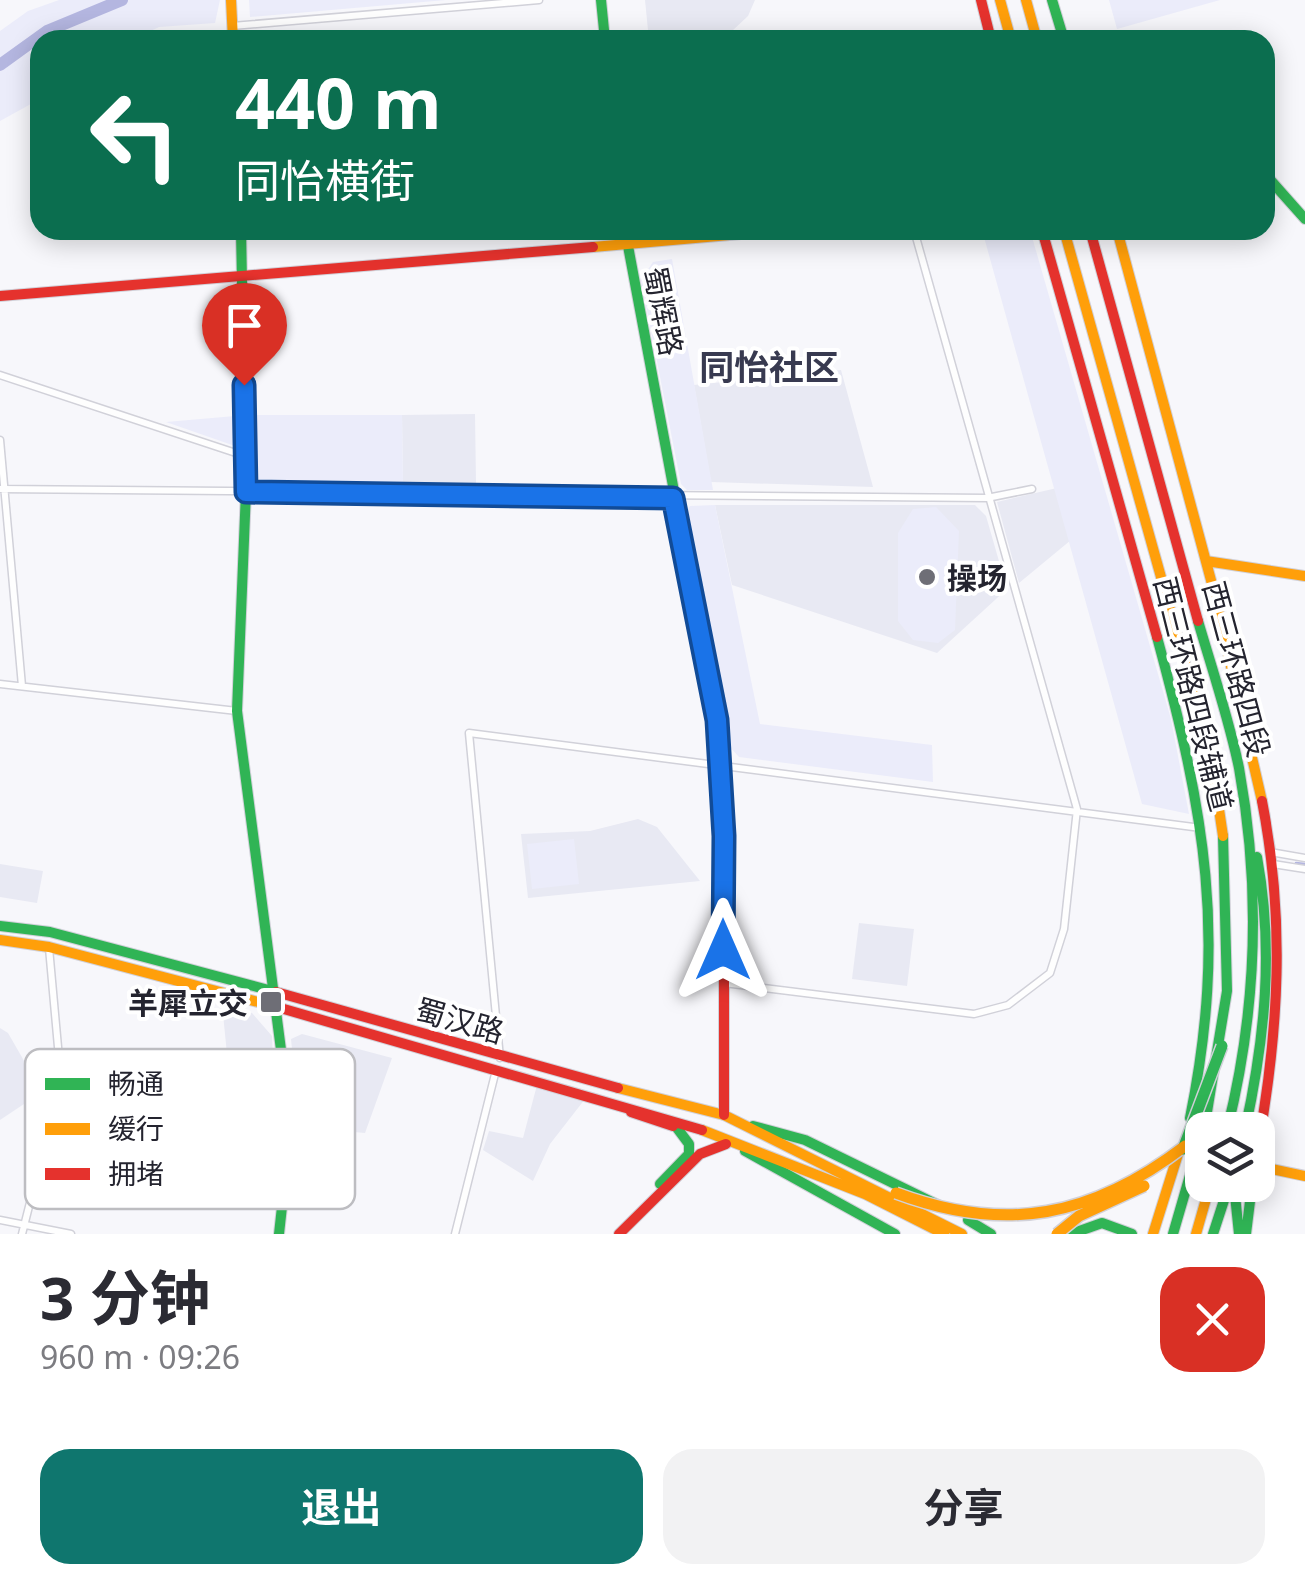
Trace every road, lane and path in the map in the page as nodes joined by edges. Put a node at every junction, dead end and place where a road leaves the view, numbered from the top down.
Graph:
1 (231, 0) edge
2 (539, 0) edge
3 (601, 0) edge
4 (981, 0) edge
5 (1000, 0) edge
6 (1028, 0) edge
7 (1052, 0) edge
8 (232, 30) edge
9 (260, 30) edge
10 (604, 30) edge
11 (989, 30) edge
12 (1008, 30) edge
13 (1034, 30) edge
14 (1061, 30) edge
15 (1275, 185) edge
16 (1305, 219) edge
17 (241, 240) edge
18 (625, 240) edge
19 (693, 240) edge
20 (917, 240) edge
21 (1045, 240) edge
22 (1067, 240) edge
23 (1093, 240) edge
24 (1120, 240) edge
25 (626, 247) junction
26 (243, 279) junction
27 (0, 296) edge
28 (0, 375) edge
29 (0, 440) edge
30 (245, 456) junction
31 (1032, 488) dead end
32 (2, 489) edge
33 (246, 492) junction
34 (673, 498) junction
35 (987, 498) junction
36 (1206, 561) junction
37 (1305, 576) edge
38 (0, 684) edge
39 (22, 686) junction
40 (238, 711) junction
41 (722, 764) junction
42 (1077, 809) junction
43 (1248, 821) junction
44 (1202, 828) junction
45 (1271, 858) junction
46 (1305, 858) edge
47 (1305, 869) edge
48 (0, 926) edge
49 (0, 940) edge
50 (48, 947) junction
51 (723, 982) junction
52 (276, 992) junction
53 (277, 1007) junction
54 (1222, 1046) junction
55 (57, 1049) edge
56 (281, 1049) edge
57 (498, 1064) junction
58 (592, 1095) junction
59 (1198, 1112) edge
60 (1207, 1112) edge
61 (1232, 1112) edge
62 (1249, 1112) edge
63 (1264, 1112) edge
64 (730, 1118) junction
65 (678, 1128) junction
66 (726, 1144) junction
67 (1185, 1146) joint
68 (1275, 1170) edge
69 (1305, 1176) edge
70 (1185, 1193) edge
71 (892, 1202) junction
72 (1205, 1202) edge
73 (1226, 1202) edge
74 (1235, 1202) edge
75 (1249, 1202) edge
76 (281, 1209) edge
77 (0, 1220) edge
78 (1155, 1228) edge
79 (23, 1231) edge
80 (991, 1233) edge
81 (71, 1234) edge
82 (279, 1234) edge
83 (455, 1234) edge
84 (615, 1234) edge
85 (895, 1234) edge
86 (930, 1234) edge
87 (944, 1234) edge
88 (962, 1234) edge
89 (1057, 1234) edge
90 (1071, 1234) edge
91 (1132, 1234) edge
92 (1141, 1234) edge
93 (1173, 1234) edge
94 (1196, 1234) edge
95 (1214, 1234) edge
96 (1242, 1234) edge

1 - 8 main road
2 - 9 street
3 - 10 main road
4 - 11 main road
5 - 12 main road
6 - 13 main road
7 - 14 main road
15 - 16 main road
17 - 26 main road
18 - 25 main road, 蜀辉路
19 - 25 main road
20 - 35 street
21 - 44 main road, 西三环路四段辅道
22 - 54 main road, 西三环路四段
23 - 43 main road, 西三环路四段
24 - 36 main road, 西三环路四段辅道
25 - 26 main road
25 - 34 main road, 蜀辉路
26 - 27 main road
26 - 30 main road
28 - 30 street
29 - 32 street
30 - 33 main road
31 - 35 street
32 - 33 street
32 - 39 street
33 - 34 street
33 - 40 main road
34 - 35 street
34 - 41 main road, 蜀辉路
35 - 42 street
36 - 37 main road
36 - 45 main road, 西三环路四段辅道
38 - 39 street
39 - 40 street
40 - 52 main road
41 - 42 street
41 - 51 main road, 蜀辉路
41 - 57 street
42 - 44 street
42 - 51 street
43 - 61 main road, 西三环路四段
43 - 62 main road
44 - 78 main road, 西三环路四段辅道
45 - 46 street
45 - 47 street
45 - 63 main road, 西三环路四段辅道
48 - 52 main road, 蜀汉路
49 - 50 main road, 蜀汉路
50 - 53 main road, 蜀汉路
50 - 55 street
51 - 64 main road, 蜀辉路
52 - 53 main road
52 - 57 main road, 蜀汉路
53 - 56 main road
53 - 57 main road, 蜀汉路
54 - 59 main road, bridge
54 - 60 main road, 西三环路四段, bridge
57 - 58 main road, 蜀汉路
57 - 64 main road, 蜀汉路
57 - 83 street
58 - 65 main road
58 - 71 main road, 蜀汉路
64 - 71 main road, 蜀汉路
64 - 80 main road
65 - 66 main road
65 - 84 main road
66 - 84 main road
66 - 85 main road
67 - 71 main road, bridge
67 - 89 main road, bridge
68 - 69 main road
70 - 93 main road, 西三环路四段
71 - 86 main road
71 - 87 main road
71 - 88 main road
72 - 94 main road
73 - 95 main road
74 - 96 main road
75 - 96 main road
76 - 82 main road
77 - 79 street
78 - 92 main road
79 - 81 street
90 - 91 main road

